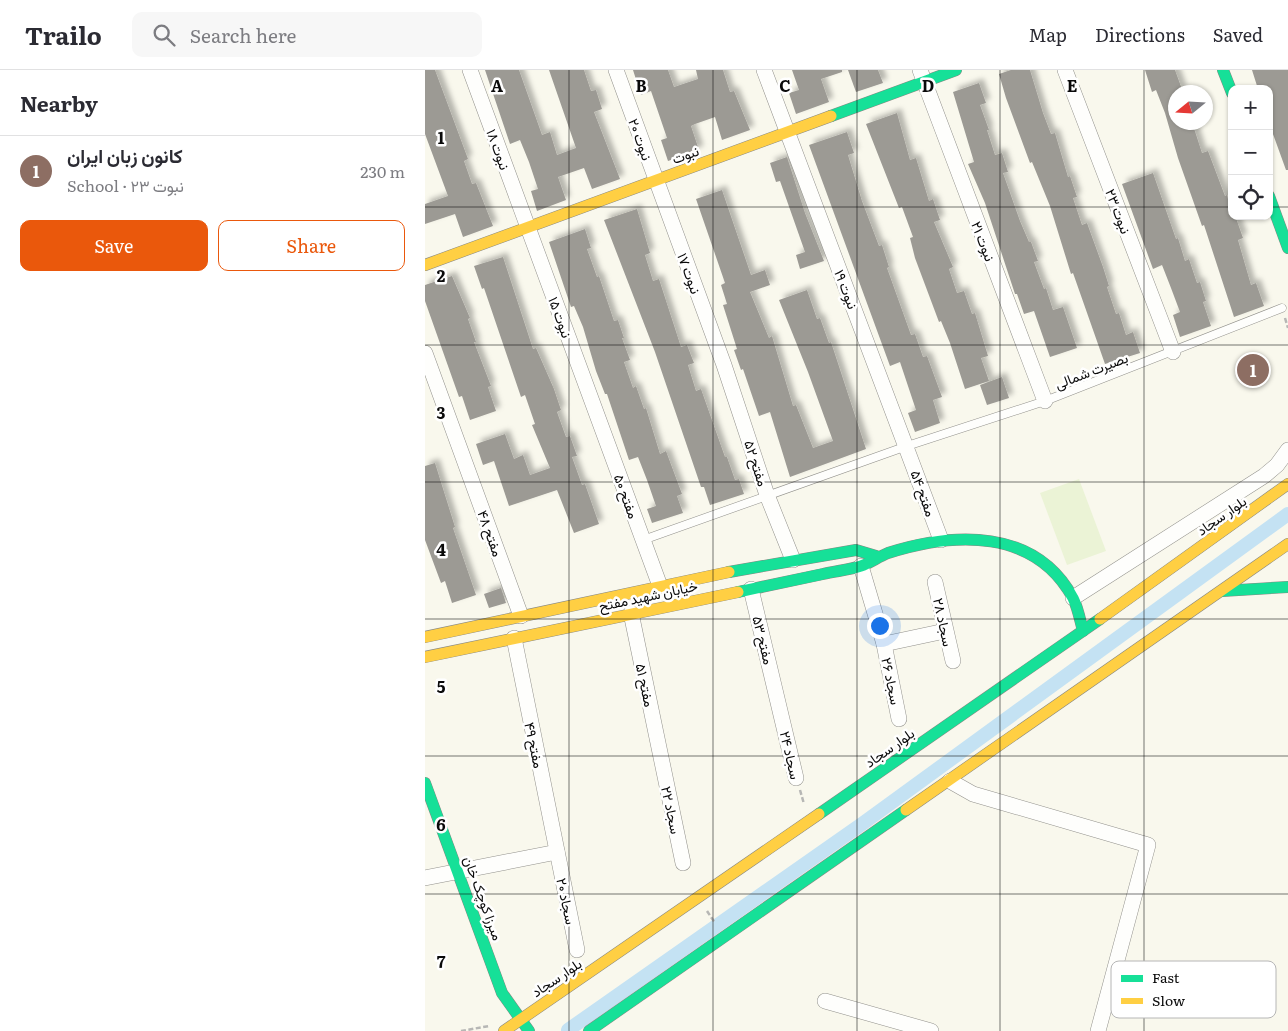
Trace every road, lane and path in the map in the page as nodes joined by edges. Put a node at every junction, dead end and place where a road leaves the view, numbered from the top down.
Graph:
1 (470, 70) edge
2 (616, 70) edge
3 (764, 70) edge
4 (955, 70) edge
5 (1065, 70) edge
6 (1223, 70) edge
7 (922, 76) edge
8 (1229, 85) edge
9 (788, 132) junction
10 (657, 180) junction
11 (1273, 207) edge
12 (528, 228) junction
13 (1288, 248) edge
14 (425, 265) edge
15 (1282, 308) dead end
16 (1173, 352) junction
17 (425, 353) edge
18 (724, 365) joint
19 (1045, 401) junction
20 (594, 406) joint
21 (907, 446) junction
22 (1288, 450) edge
23 (1288, 484) edge
24 (767, 495) junction
25 (643, 540) junction
26 (941, 540) junction
27 (1288, 544) edge
28 (875, 556) junction
29 (793, 560) junction
30 (861, 566) junction
31 (935, 582) dead end
32 (660, 586) junction
33 (1288, 587) edge
34 (751, 589) junction
35 (1219, 592) junction
36 (1073, 598) junction
37 (631, 613) junction
38 (521, 616) junction
39 (945, 631) junction
40 (1083, 631) junction
41 (425, 636) edge
42 (514, 638) junction
43 (884, 644) junction
44 (425, 657) edge
45 (953, 661) dead end
46 (777, 690) joint
47 (899, 719) dead end
48 (661, 756) joint
49 (796, 778) joint
50 (950, 781) junction
51 (425, 783) edge
52 (809, 820) junction
53 (557, 852) junction
54 (683, 863) dead end
55 (458, 871) junction
56 (425, 878) edge
57 (697, 897) junction
58 (724, 937) junction
59 (577, 950) dead end
60 (1117, 961) edge
61 (1111, 983) edge
62 (825, 1001) dead end
63 (521, 1020) junction
64 (504, 1031) edge
65 (529, 1031) edge
66 (589, 1031) edge
67 (931, 1031) edge
68 (1098, 1031) edge

1 - 12 street, نبوت ۱۸
2 - 10 street, نبوت ۲۰
3 - 9 street, نبوت ۱۹
4 - 7 street, نبوت
5 - 16 street, نبوت ۲۳
6 - 8 street
7 - 9 street, نبوت
7 - 19 street, نبوت ۲۱
9 - 10 street, نبوت
9 - 21 street, نبوت ۱۹
10 - 12 street, نبوت
10 - 18 street, نبوت ۱۷
11 - 13 street
12 - 14 street, نبوت
12 - 20 street, نبوت ۱۵
15 - 16 lane, بصیرت شمالی
16 - 19 lane, بصیرت شمالی
17 - 38 street, مفتح ۴۸
18 - 24 street, مفتح ۵۲
19 - 21 lane, بصیرت شمالی
20 - 25 street, مفتح ۵۰
21 - 24 lane, بصیرت شمالی
21 - 26 street, مفتح ۵۴
22 - 36 street
23 - 40 street, بلوار سجاد
24 - 25 lane, بصیرت شمالی
24 - 29 street, مفتح ۵۲
25 - 32 street, مفتح ۵۰
26 - 28 street, خیابان شهید مفتح
26 - 36 street, خیابان شهید مفتح
27 - 35 street
28 - 29 street, خیابان شهید مفتح
28 - 30 street, خیابان شهید مفتح
29 - 32 street, خیابان شهید مفتح
30 - 34 street, خیابان شهید مفتح
30 - 43 street, سجاد ۲۶
31 - 39 street, سجاد ۲۸
32 - 38 street, خیابان شهید مفتح
33 - 35 street
34 - 37 street, خیابان شهید مفتح
34 - 46 street, مفتح ۵۳
35 - 50 street
36 - 40 street, خیابان شهید مفتح
37 - 42 street, خیابان شهید مفتح
37 - 48 street, مفتح ۵۱
38 - 41 street, خیابان شهید مفتح
39 - 43 street
39 - 45 street, سجاد ۲۸
40 - 52 street, بلوار سجاد
42 - 44 street, خیابان شهید مفتح
42 - 53 street, مفتح ۴۹
43 - 47 street, سجاد ۲۶
46 - 49 street, سجاد ۲۴
48 - 54 street, سجاد ۲۲
49 - 52 path, سجاد ۲۴
50 - 58 street
50 - 60 street
51 - 55 street, میرزا کوچک خان
52 - 57 street, بلوار سجاد
53 - 55 street
53 - 59 street, سجاد ۲۰
55 - 56 street
55 - 63 street, میرزا کوچک خان
57 - 58 path
57 - 63 street, بلوار سجاد
58 - 66 street
61 - 68 street
62 - 67 street
63 - 64 street, بلوار سجاد
63 - 65 street, میرزا کوچک خان

